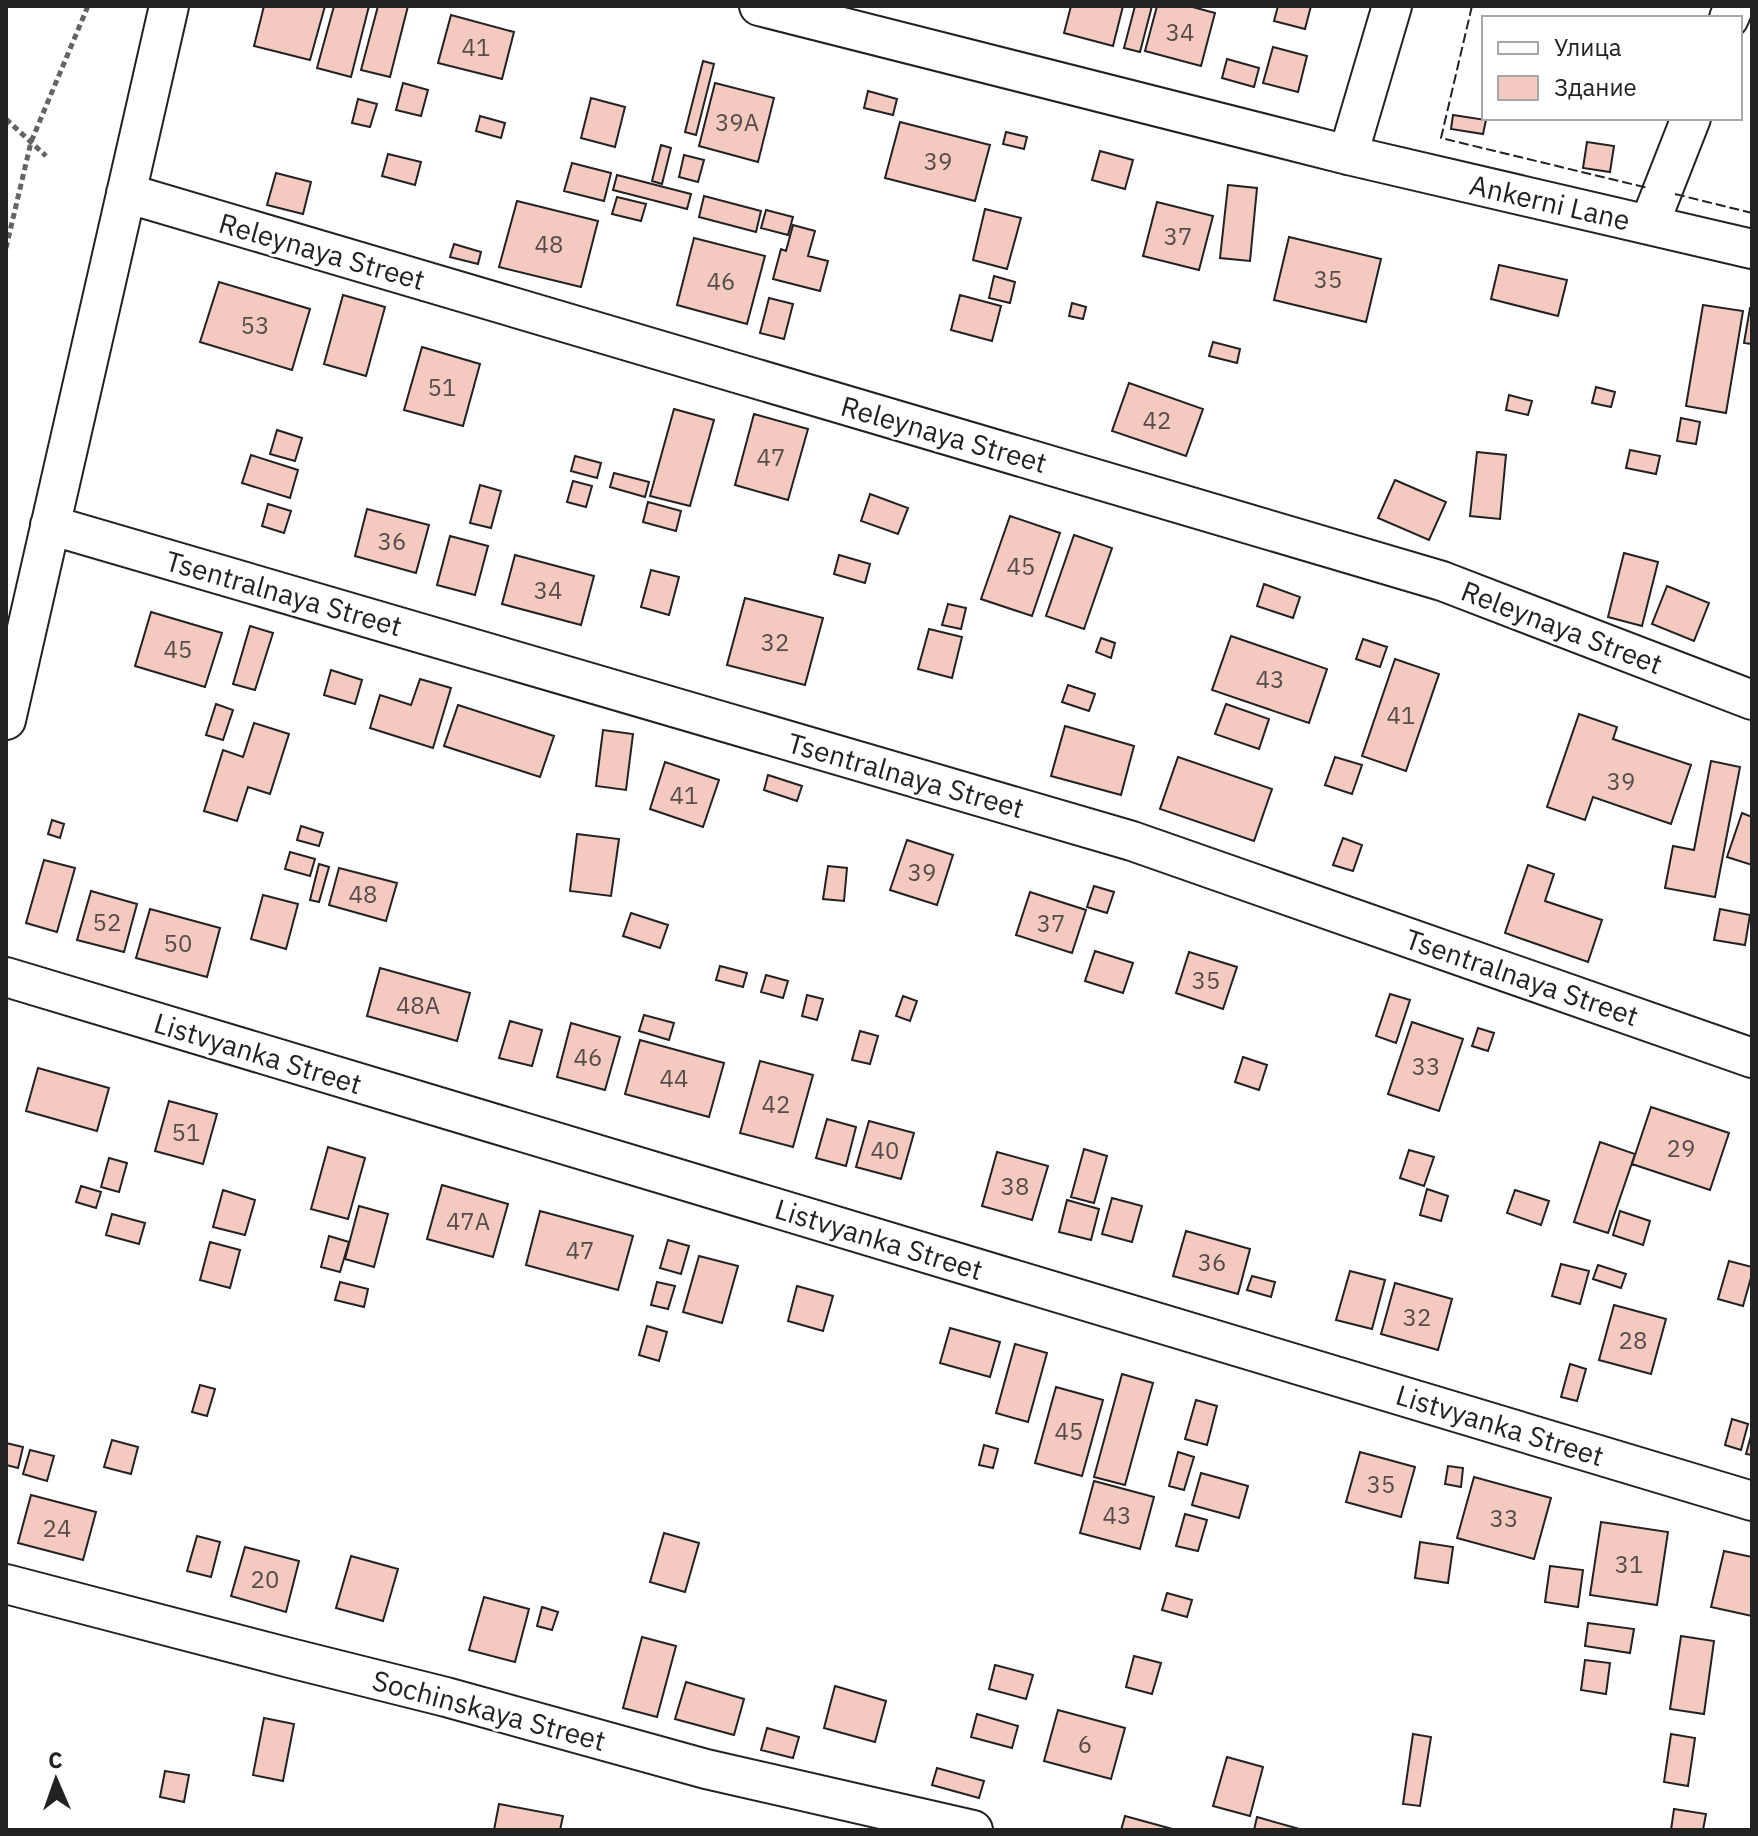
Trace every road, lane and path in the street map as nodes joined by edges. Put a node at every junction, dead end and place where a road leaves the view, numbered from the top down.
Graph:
1 (88, 6) edge
2 (169, 6) edge
3 (759, 6) edge
4 (1392, 6) edge
5 (6, 119) edge
6 (1690, 120) edge
7 (31, 142) junction
8 (1348, 155) junction
9 (46, 156) dead end
10 (126, 193) junction
11 (1649, 225) junction
12 (6, 248) edge
13 (1752, 249) edge
14 (50, 525) junction
15 (1752, 700) edge
16 (6, 720) edge
17 (6, 977) edge
18 (1752, 1058) edge
19 (1752, 1501) edge
20 (6, 1584) edge
21 (973, 1830) edge

1 - 7 path
2 - 10 street
3 - 8 street, Ankerni Lane
4 - 8 street
5 - 7 path
6 - 11 street
7 - 9 path
7 - 12 path
8 - 11 street, Ankerni Lane
10 - 14 street
10 - 15 street, Releynaya Street
11 - 13 street, Ankerni Lane
14 - 16 street
14 - 18 street, Tsentralnaya Street
17 - 19 street, Listvyanka Street
20 - 21 street, Sochinskaya Street

